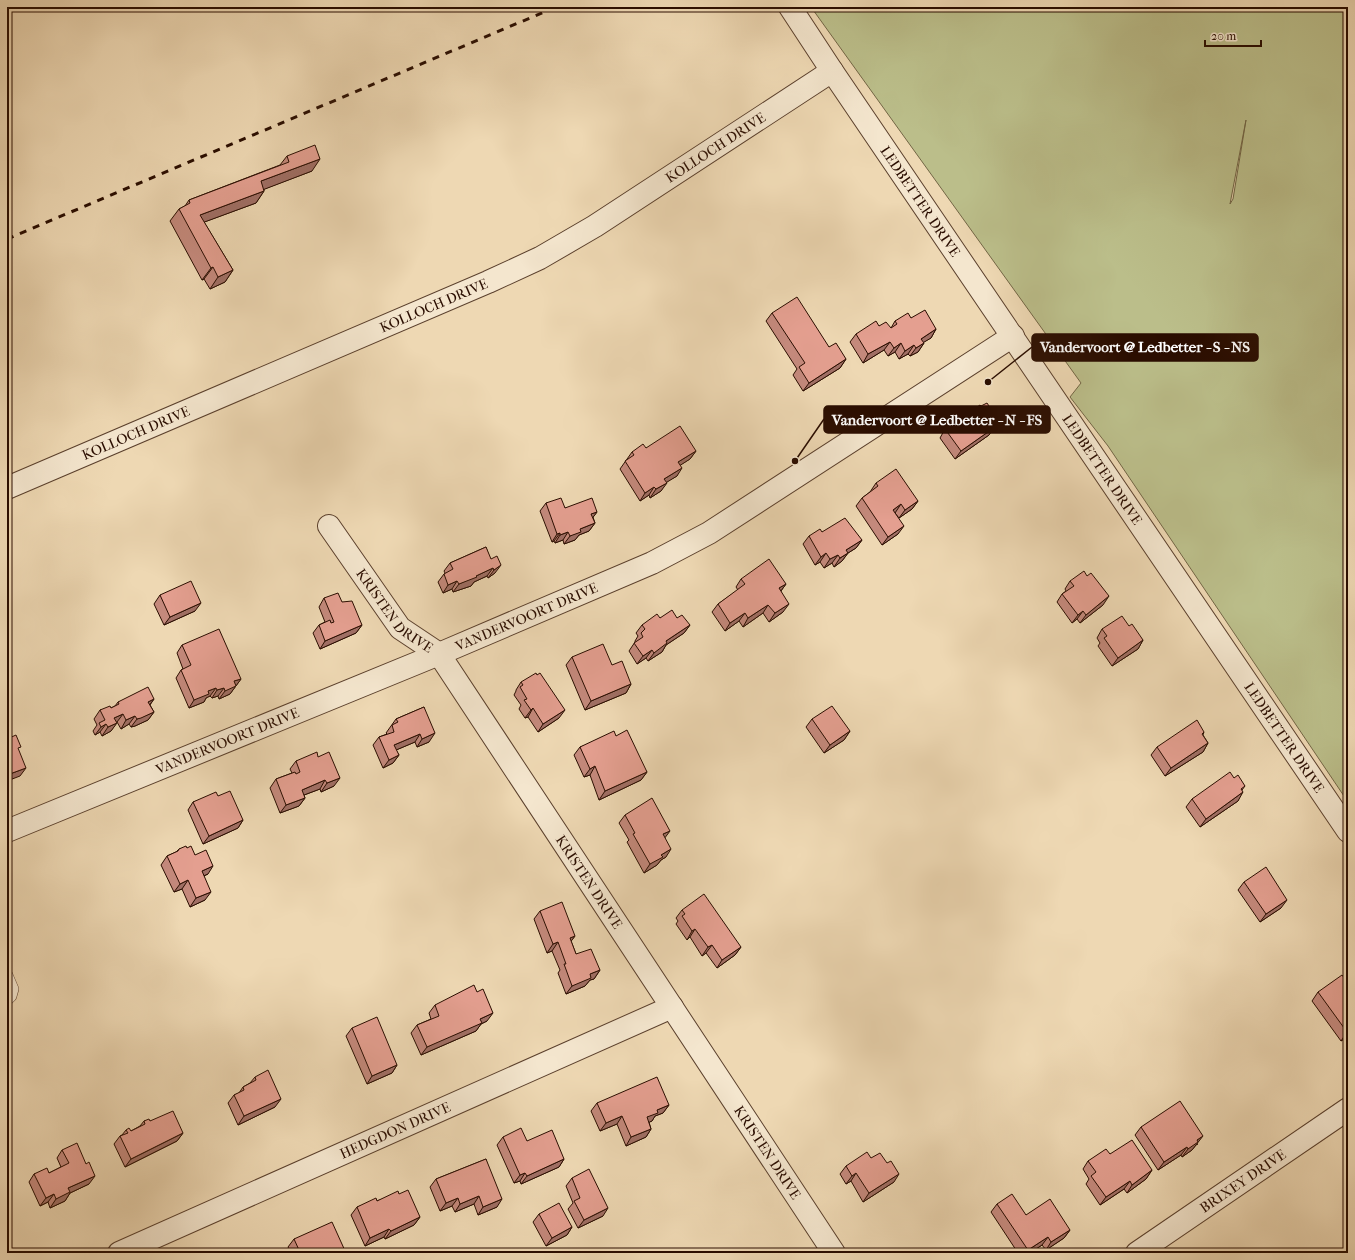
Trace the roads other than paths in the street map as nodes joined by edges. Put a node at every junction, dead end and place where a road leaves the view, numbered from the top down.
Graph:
1 (790, 7) edge
2 (832, 71) junction
3 (1013, 336) junction
4 (7, 488) edge
5 (329, 526) dead end
6 (439, 654) junction
7 (7, 831) edge
8 (1348, 831) edge
9 (7, 975) edge
10 (7, 1000) edge
11 (672, 1007) junction
12 (1348, 1109) edge
13 (118, 1253) edge
14 (834, 1253) edge
15 (1137, 1253) edge

1 - 2 street, LEDBETTER DRIVE
2 - 3 street, LEDBETTER DRIVE
2 - 4 street, KOLLOCH DRIVE
3 - 6 street, VANDERVOORT DRIVE
3 - 8 street, LEDBETTER DRIVE
5 - 6 street, KRISTEN DRIVE
6 - 7 street, VANDERVOORT DRIVE
6 - 11 street, KRISTEN DRIVE
9 - 10 lane
11 - 13 street, HEDGDON DRIVE
11 - 14 street, KRISTEN DRIVE
12 - 15 street, BRIXEY DRIVE

